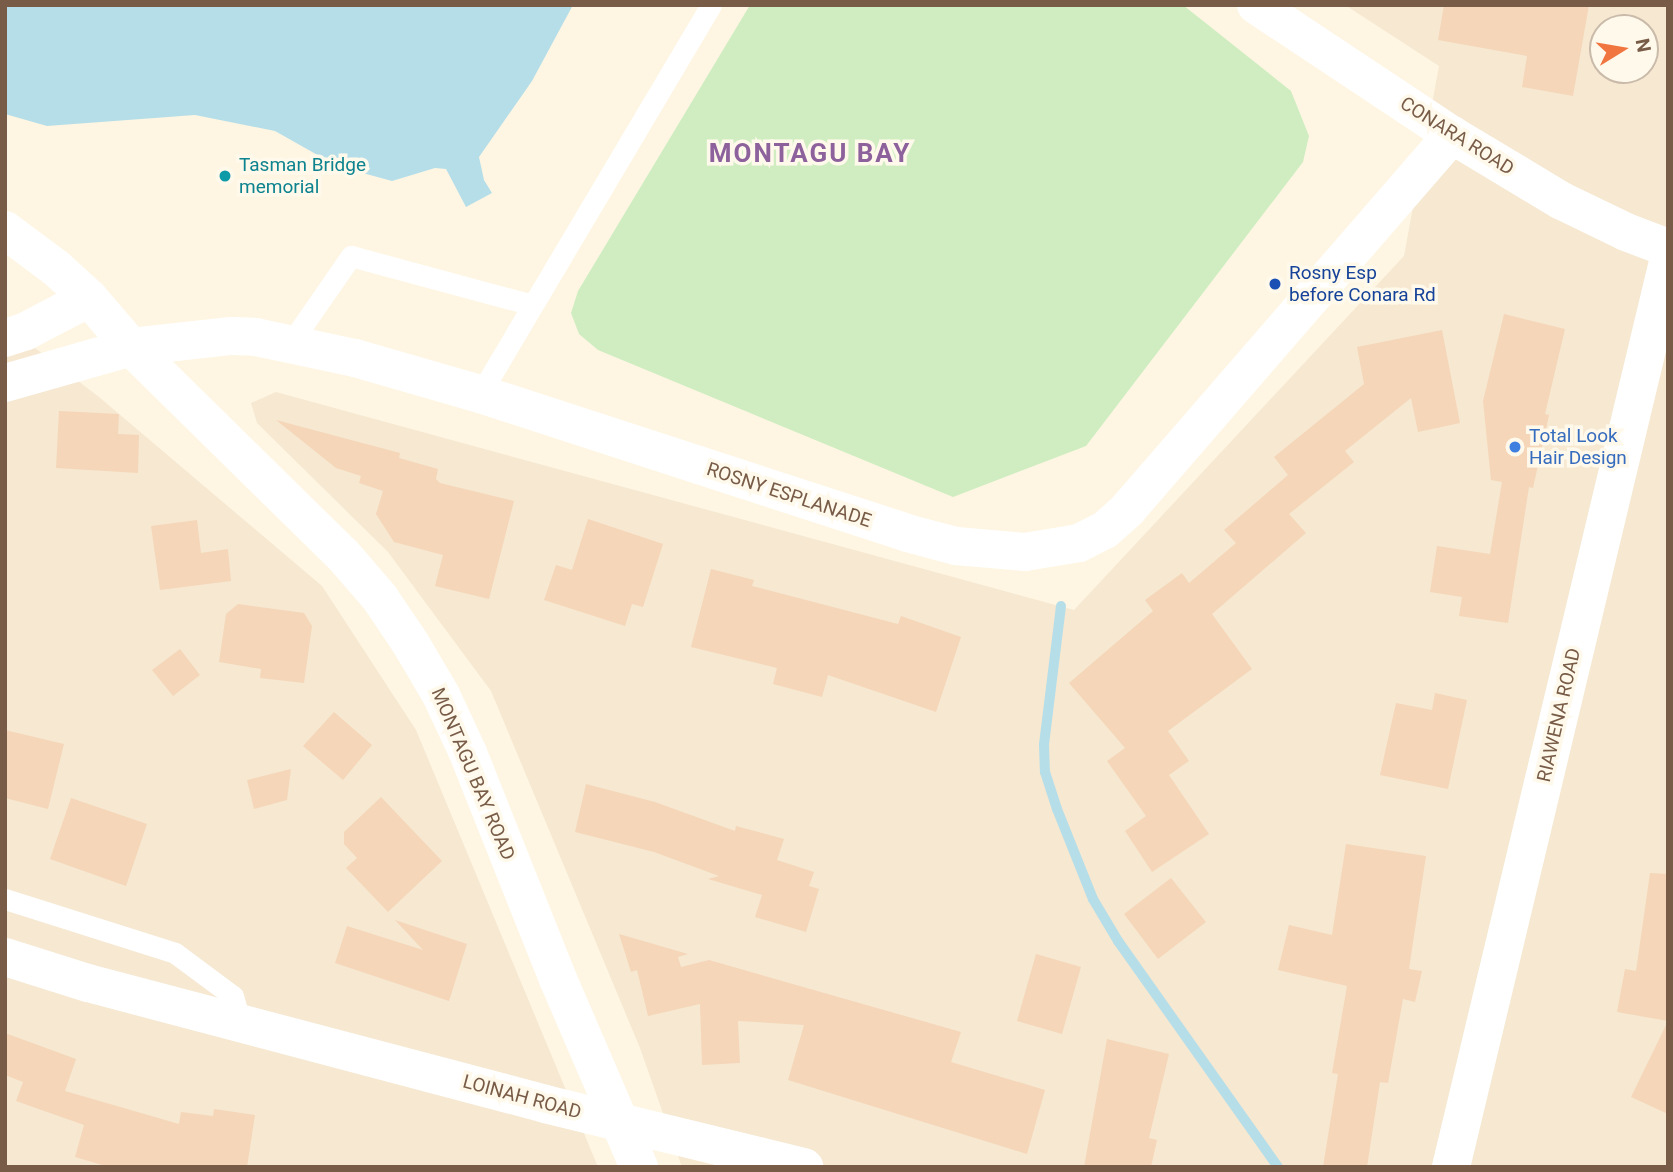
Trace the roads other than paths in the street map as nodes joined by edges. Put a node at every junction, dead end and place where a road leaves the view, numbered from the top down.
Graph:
1 (711, 5) edge
2 (1256, 5) edge
3 (1452, 135) junction
4 (5, 230) edge
5 (1668, 248) edge
6 (1668, 262) edge
7 (89, 298) junction
8 (533, 305) junction
9 (5, 338) edge
10 (290, 344) junction
11 (131, 347) junction
12 (5, 383) edge
13 (480, 394) junction
14 (5, 899) edge
15 (5, 957) edge
16 (242, 1024) junction
17 (621, 1123) junction
18 (639, 1167) edge
19 (804, 1167) edge
20 (1451, 1167) edge

1 - 8 lane
2 - 3 street, CONARA ROAD
3 - 5 street, CONARA ROAD
3 - 13 street, ROSNY ESPLANADE
4 - 7 street
6 - 20 street, RIAWENA ROAD
7 - 9 street
7 - 11 street
8 - 10 lane
8 - 13 lane
10 - 11 street, ROSNY ESPLANADE
10 - 13 street, ROSNY ESPLANADE
11 - 12 street, ROSNY ESPLANADE
11 - 17 street, MONTAGU BAY ROAD
14 - 16 lane
15 - 16 street, LOINAH ROAD
16 - 17 street, LOINAH ROAD
17 - 18 street, MONTAGU BAY ROAD
17 - 19 street, LOINAH ROAD

